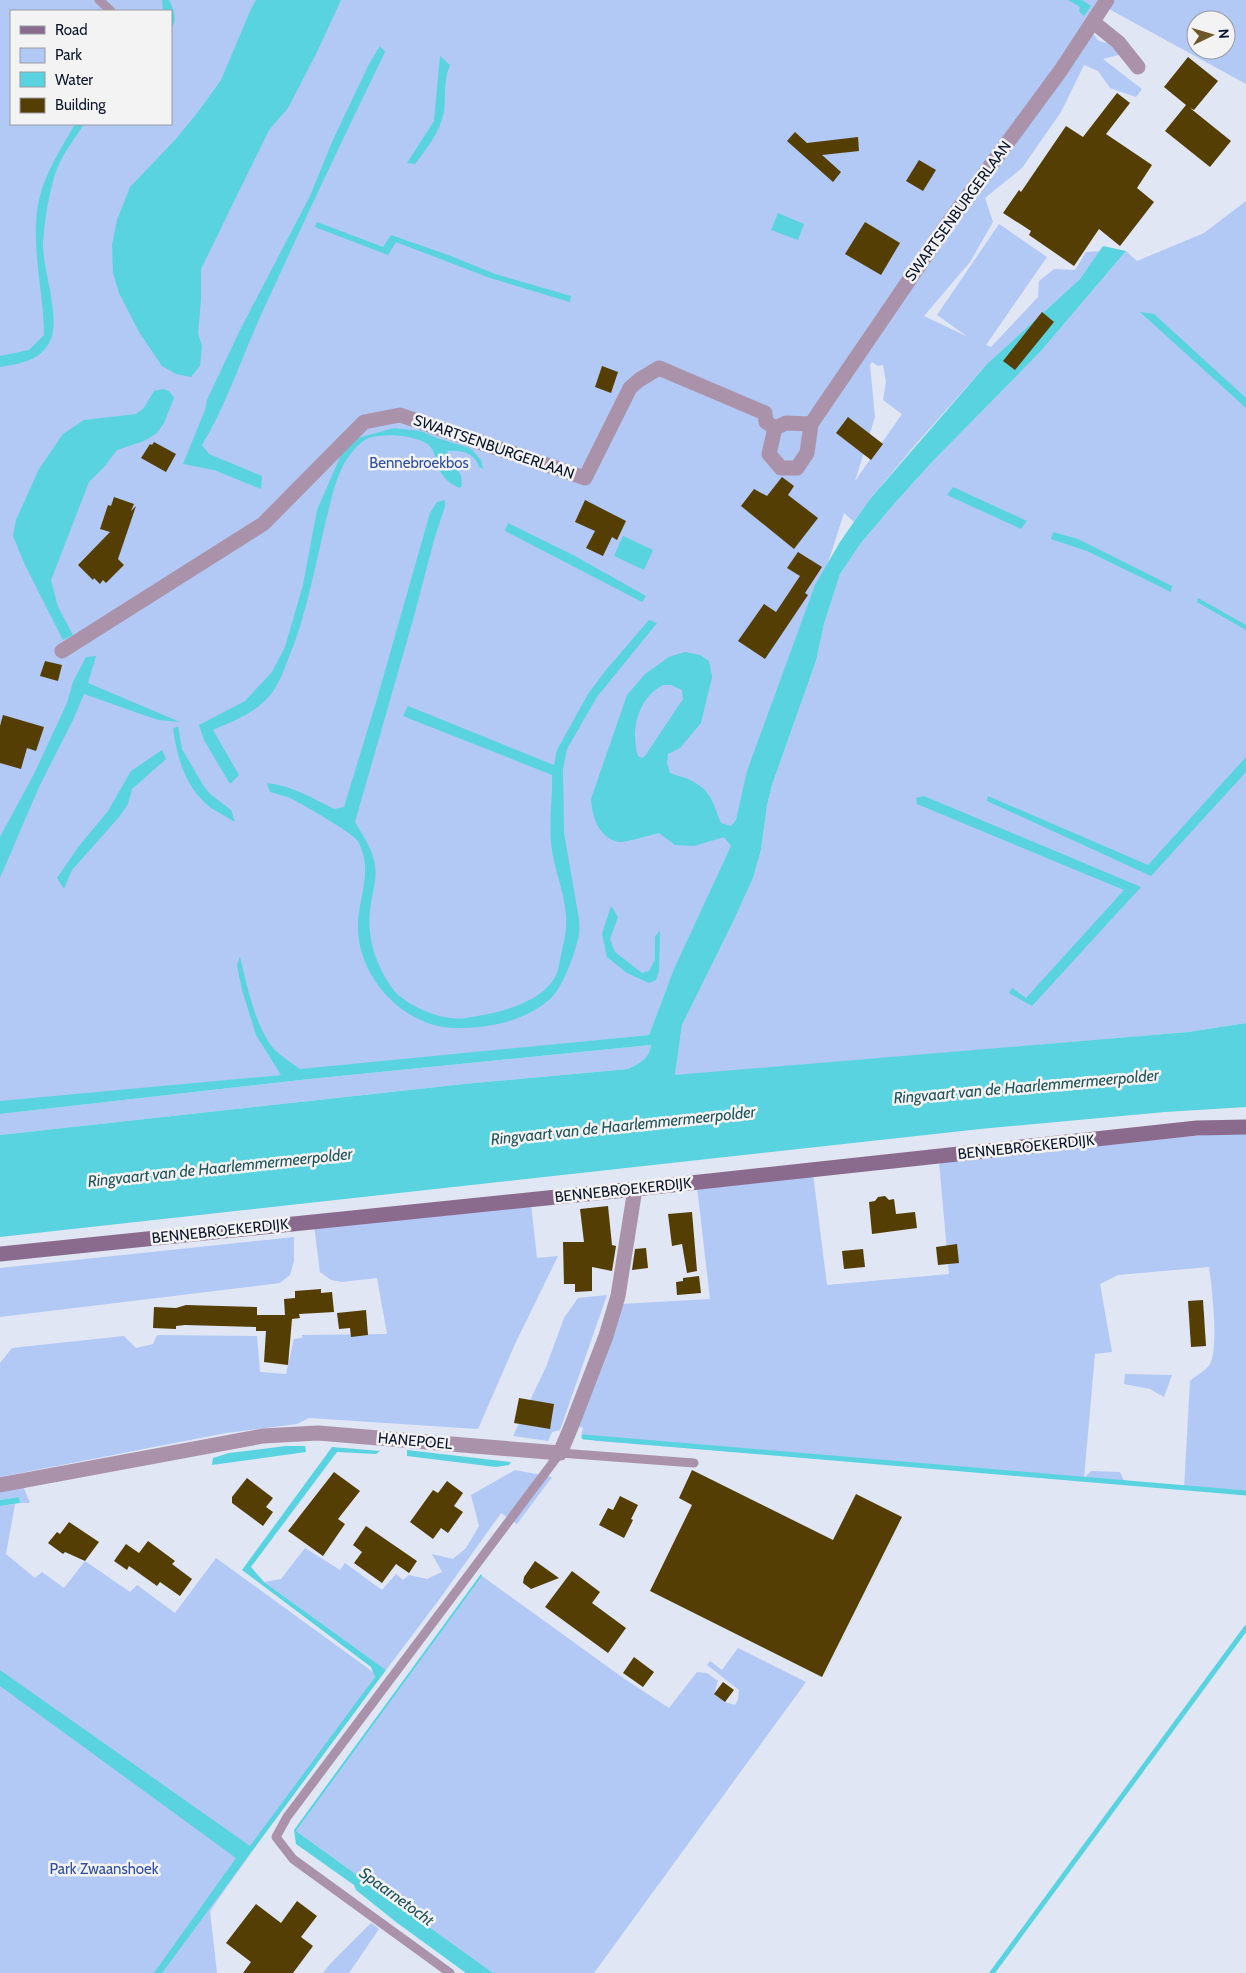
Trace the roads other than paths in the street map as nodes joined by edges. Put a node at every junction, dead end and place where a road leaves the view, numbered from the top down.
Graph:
1 (99, 0) edge
2 (1107, 0) edge
3 (110, 10) edge
4 (1092, 22) junction
5 (1138, 67) dead end
6 (811, 424) junction
7 (775, 428) junction
8 (62, 652) dead end
9 (1246, 1127) edge
10 (635, 1189) junction
11 (0, 1254) edge
12 (560, 1453) junction
13 (694, 1464) dead end
14 (0, 1485) edge
15 (450, 1973) edge

1 - 3 lane
2 - 4 street, SWARTSENBURGERLAAN
4 - 5 street
4 - 6 street, SWARTSENBURGERLAAN
6 - 7 street
6 - 7 street, SWARTSENBURGERLAAN
7 - 8 street, SWARTSENBURGERLAAN
9 - 10 street, BENNEBROEKERDIJK
10 - 11 street, BENNEBROEKERDIJK
10 - 12 street
12 - 13 lane
12 - 14 street, HANEPOEL
12 - 15 lane

